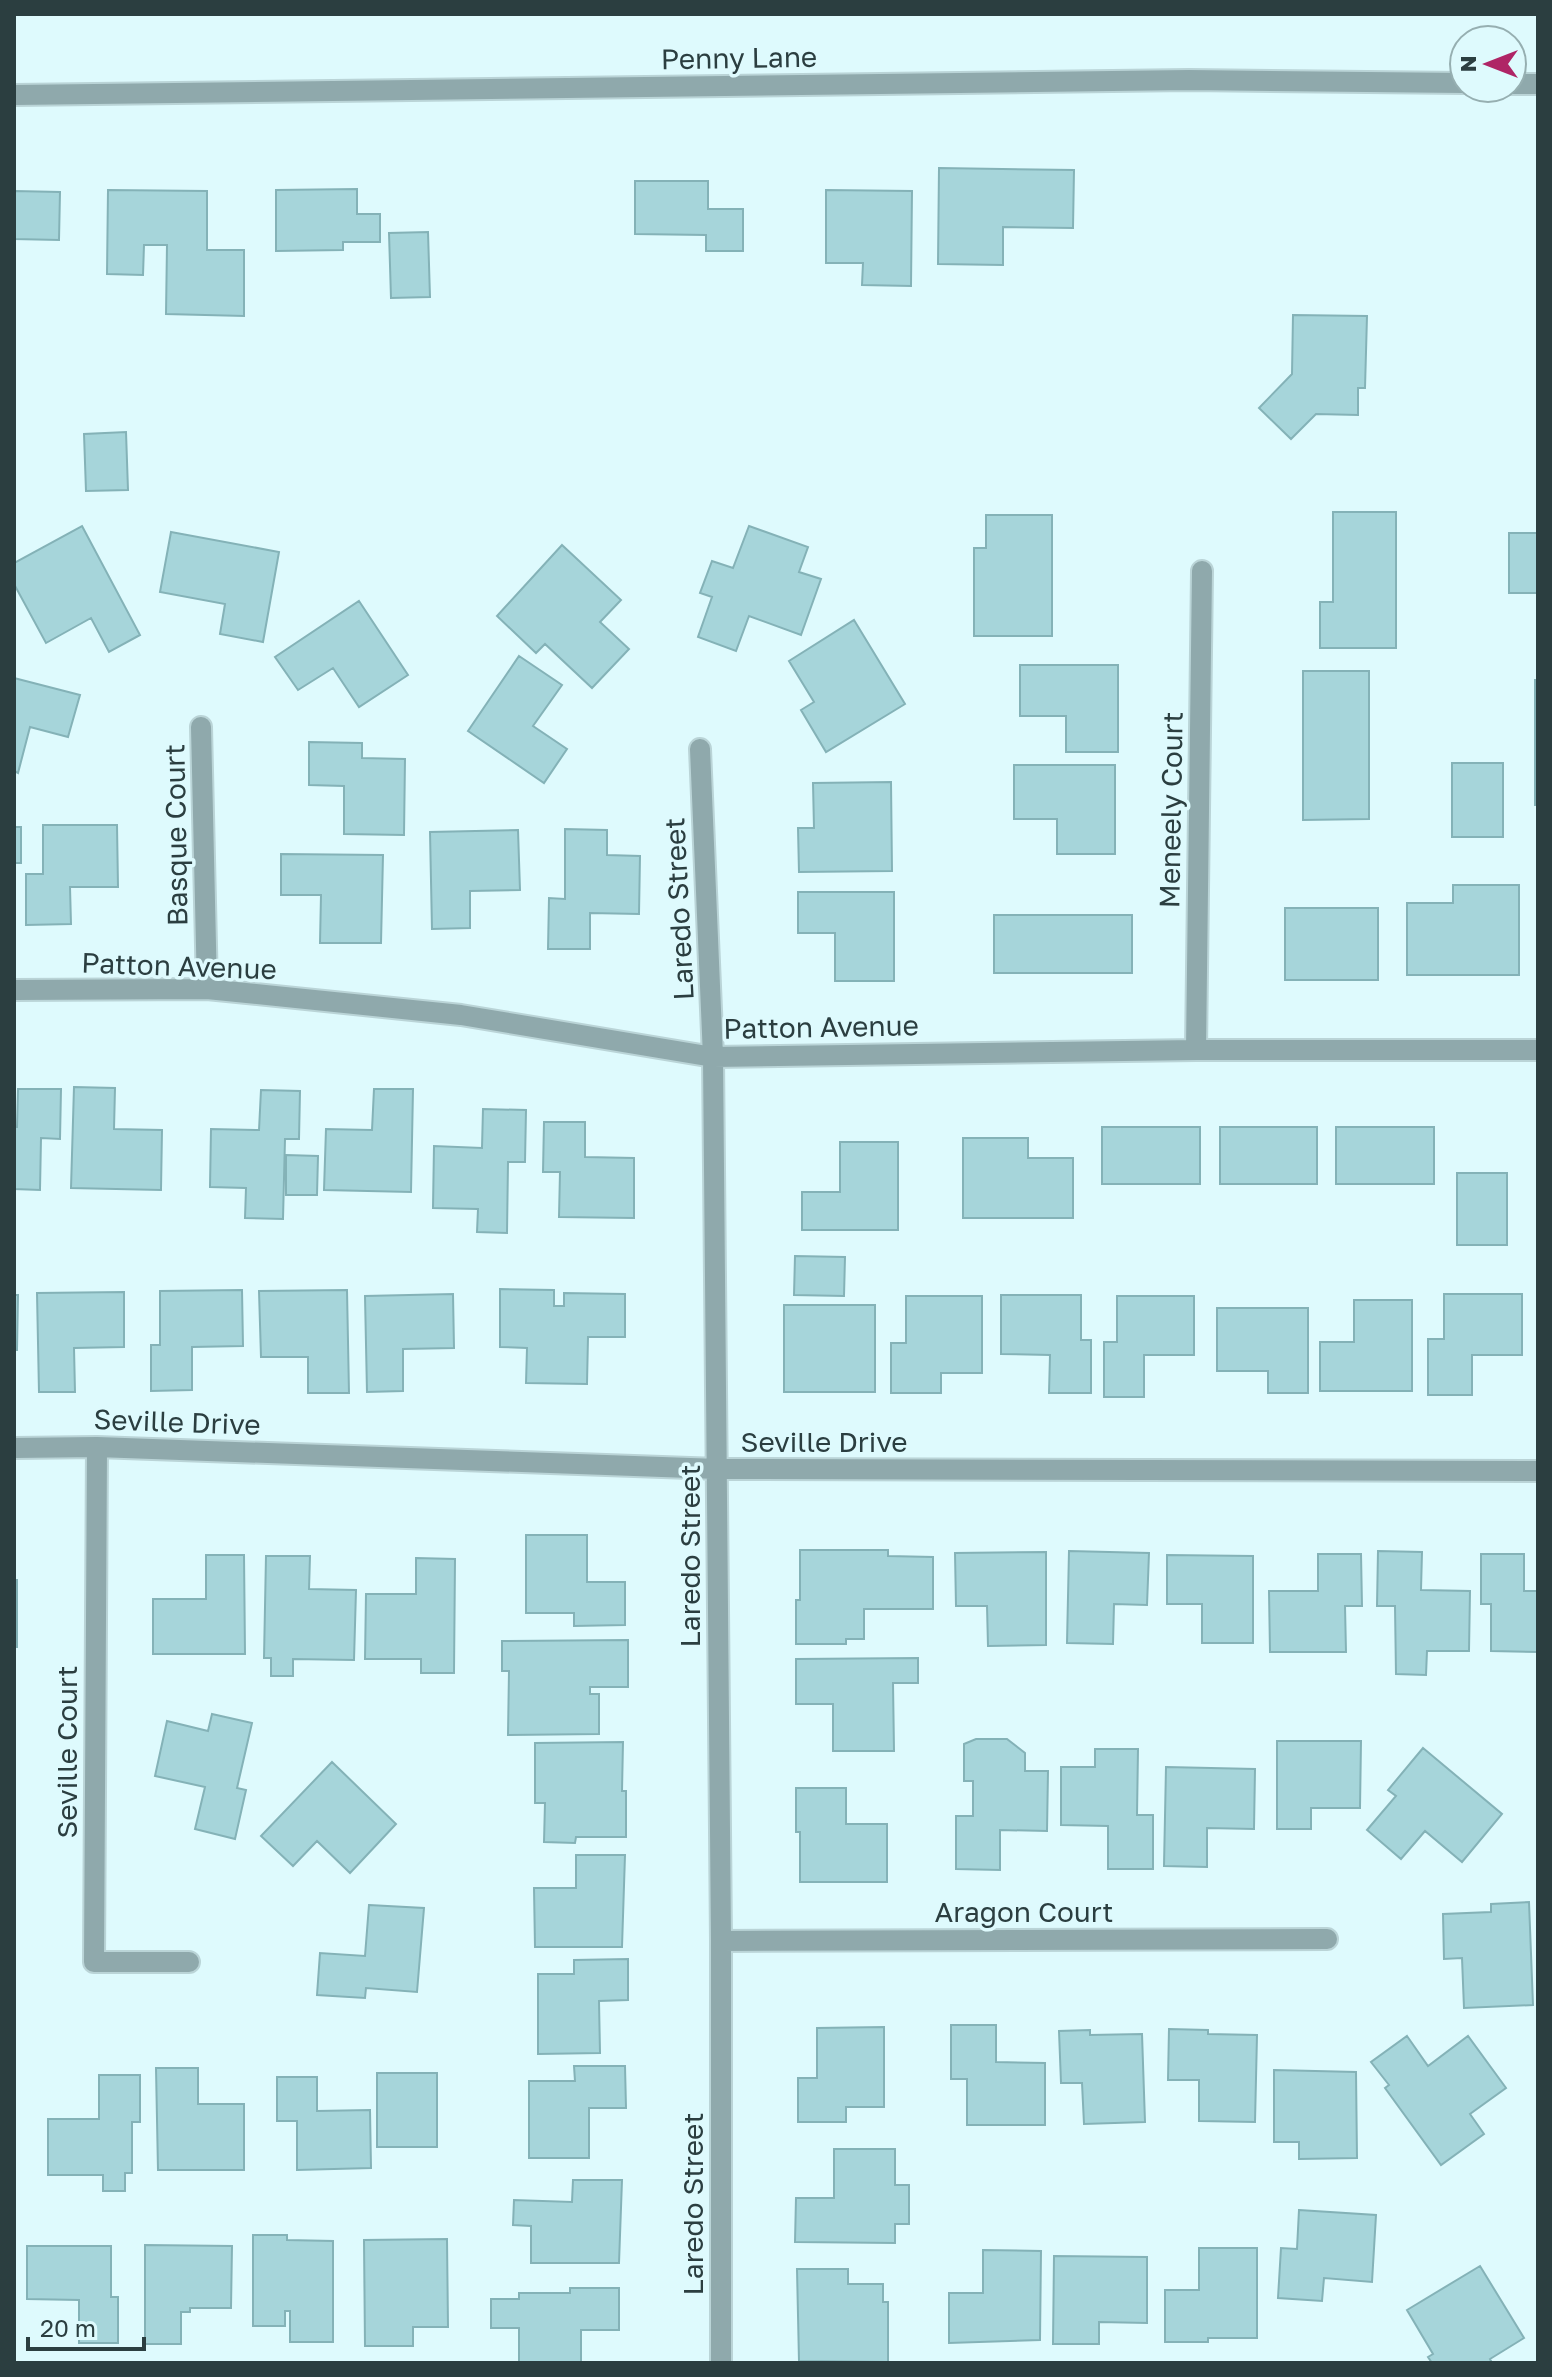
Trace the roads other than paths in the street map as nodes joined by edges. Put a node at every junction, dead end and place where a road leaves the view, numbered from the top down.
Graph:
1 (1448, 83) edge
2 (14, 95) edge
3 (1202, 571) dead end
4 (201, 727) dead end
5 (700, 749) dead end
6 (207, 989) junction
7 (14, 990) edge
8 (1196, 1050) junction
9 (1538, 1050) edge
10 (713, 1057) junction
11 (97, 1447) junction
12 (14, 1448) edge
13 (718, 1469) junction
14 (1538, 1471) edge
15 (1327, 1939) dead end
16 (721, 1941) junction
17 (189, 1962) dead end
18 (721, 2363) edge

1 - 2 street, Penny Lane
3 - 8 street, Meneely Court
4 - 6 street, Basque Court
5 - 10 street, Laredo Street
6 - 7 street, Patton Avenue
6 - 10 street, Patton Avenue
8 - 9 street, Patton Avenue
8 - 10 street, Patton Avenue
10 - 13 street, Laredo Street
11 - 12 street, Seville Drive
11 - 13 street, Seville Drive
11 - 17 street, Seville Court
13 - 14 street, Seville Drive
13 - 16 street, Laredo Street
15 - 16 street, Aragon Court
16 - 18 street, Laredo Street

